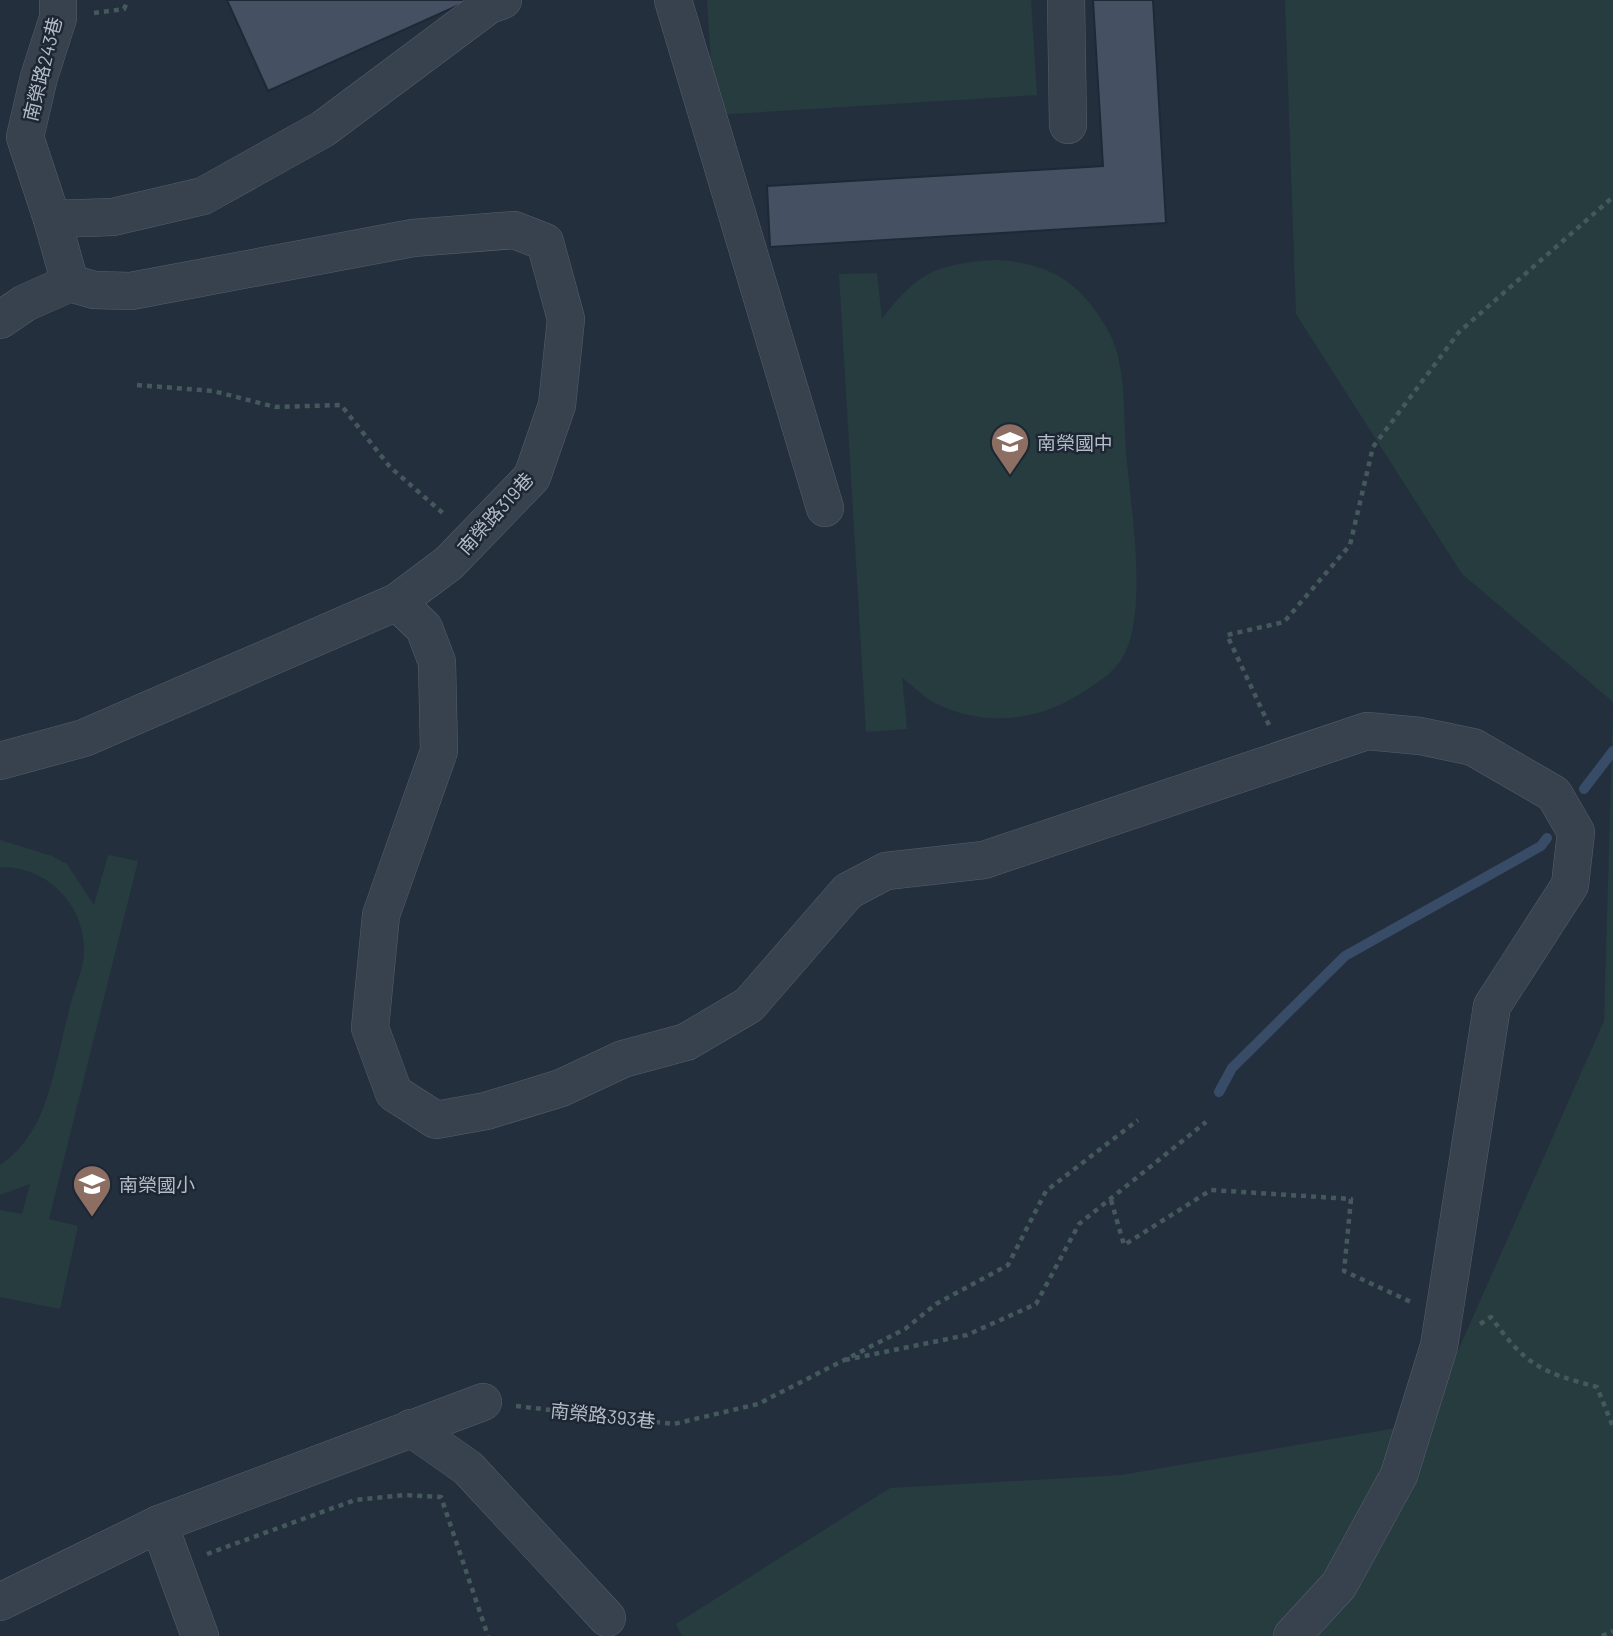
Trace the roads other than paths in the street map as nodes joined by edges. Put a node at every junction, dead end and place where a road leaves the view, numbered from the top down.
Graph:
1 (58, 0) edge
2 (503, 0) edge
3 (673, 0) edge
4 (1066, 0) edge
5 (1068, 125) dead end
6 (52, 219) junction
7 (70, 283) junction
8 (0, 320) edge
9 (825, 508) dead end
10 (397, 602) junction
11 (0, 761) edge
12 (483, 1402) road end
13 (411, 1428) junction
14 (159, 1524) junction
15 (0, 1602) edge
16 (607, 1618) dead end
17 (200, 1636) edge
18 (1292, 1636) edge

1 - 6 lane, 南榮路243巷
2 - 6 lane
3 - 9 lane
4 - 5 lane
6 - 7 lane, 南榮路243巷
7 - 8 lane
7 - 10 lane, 南榮路319巷
10 - 11 lane, 南榮路319巷
10 - 18 lane
12 - 13 lane
13 - 14 lane
13 - 16 lane
14 - 15 lane
14 - 17 lane

